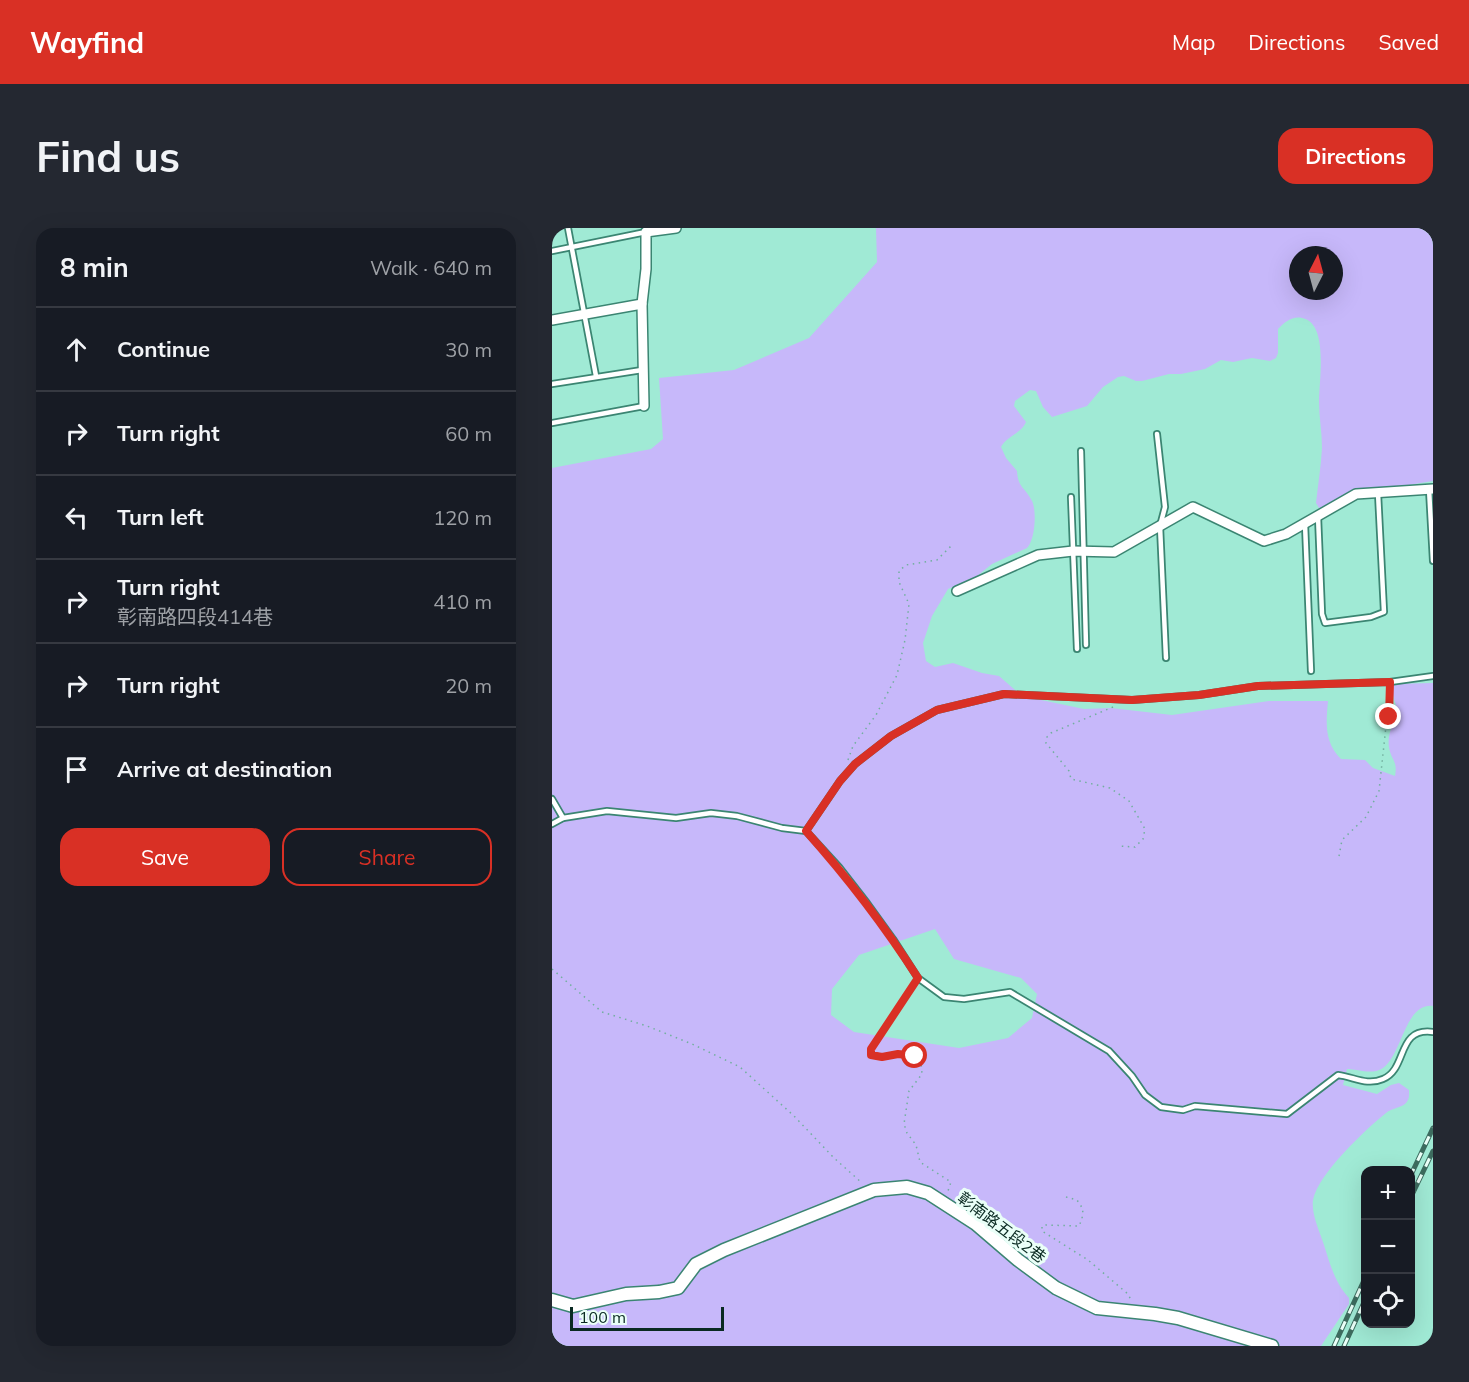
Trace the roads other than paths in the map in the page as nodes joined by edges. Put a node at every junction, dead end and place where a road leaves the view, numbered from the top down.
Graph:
1 (568, 228) edge
2 (676, 228) edge
3 (646, 230) edge
4 (571, 248) junction
5 (552, 251) edge
6 (642, 304) junction
7 (585, 314) junction
8 (552, 320) edge
9 (642, 370) junction
10 (596, 376) junction
11 (552, 384) edge
12 (644, 406) joint
13 (552, 423) edge
14 (1157, 434) dead end
15 (1081, 451) dead end
16 (1431, 489) edge
17 (1378, 492) junction
18 (1071, 496) dead end
19 (1318, 516) junction
20 (1305, 523) junction
21 (1160, 526) junction
22 (1084, 550) junction
23 (1073, 551) junction
24 (1433, 561) edge
25 (957, 591) dead end
26 (1086, 645) dead end
27 (1077, 649) dead end
28 (1166, 658) dead end
29 (1311, 671) dead end
30 (1433, 676) edge
31 (552, 799) edge
32 (563, 818) junction
33 (552, 824) edge
34 (806, 831) junction
35 (1433, 1032) edge
36 (552, 1300) edge
37 (1272, 1346) edge

1 - 4 lane
2 - 3 street
3 - 4 lane
3 - 6 street
4 - 5 lane
4 - 7 lane
6 - 7 street
6 - 9 street
7 - 8 street
7 - 10 lane
9 - 10 lane
9 - 12 street
10 - 11 lane
12 - 13 lane
14 - 21 lane
15 - 22 lane
16 - 17 street
16 - 24 lane
17 - 19 street
17 - 19 lane
18 - 23 lane
19 - 20 street
20 - 21 street
20 - 29 lane
21 - 22 street
21 - 28 lane
22 - 23 street
22 - 26 lane
23 - 25 street
23 - 27 lane
30 - 34 lane
31 - 32 lane
32 - 33 lane
32 - 34 lane
34 - 35 lane
36 - 37 street, 彰南路五段2巷

